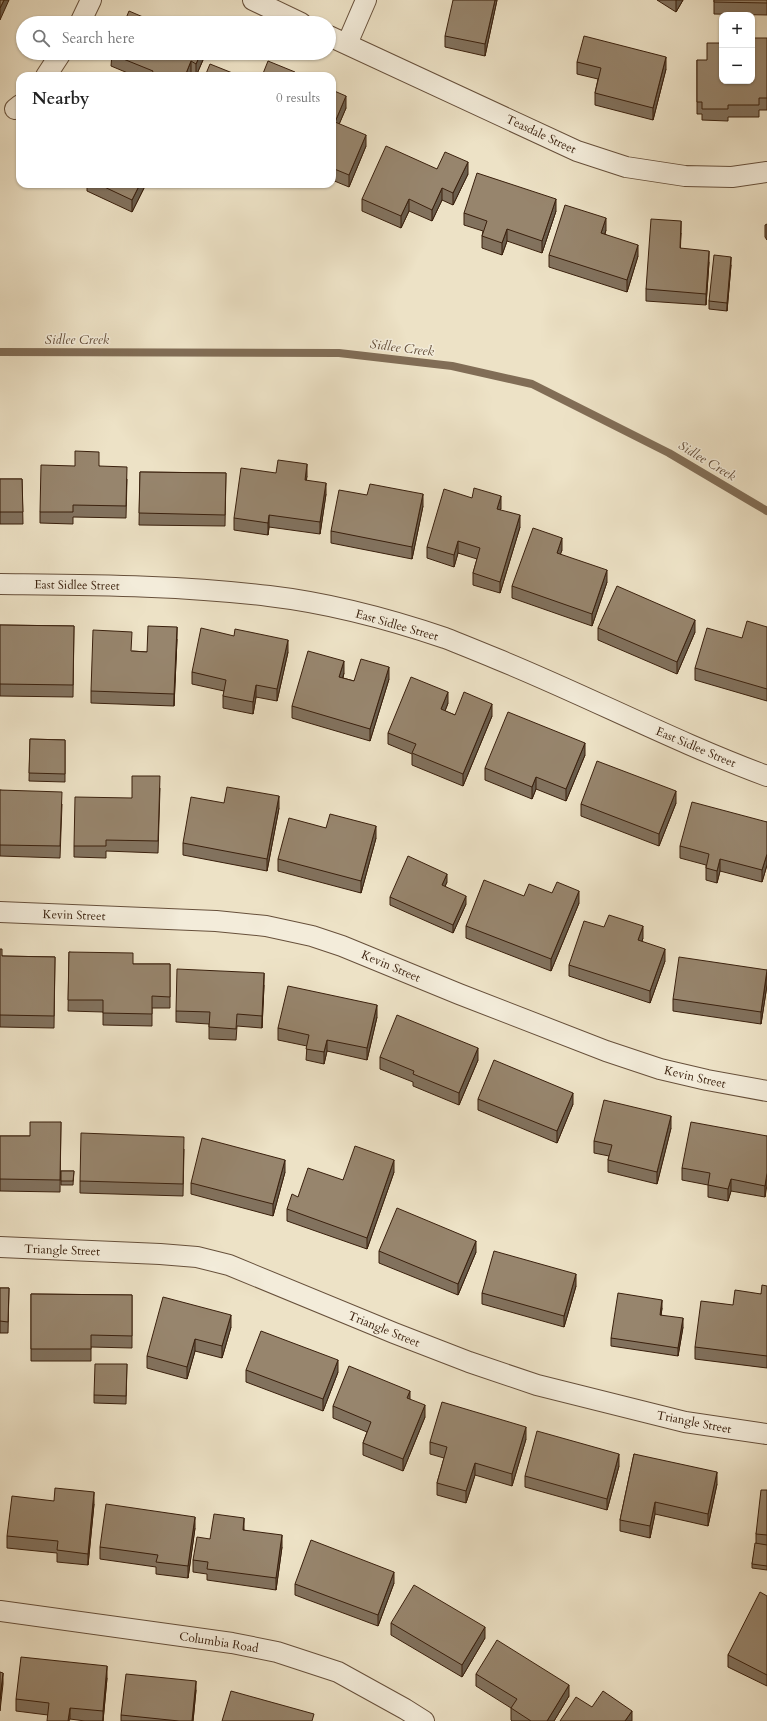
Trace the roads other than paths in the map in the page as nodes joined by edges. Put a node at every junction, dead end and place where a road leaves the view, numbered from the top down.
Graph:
1 (91, 0) edge
2 (253, 0) edge
3 (366, 0) edge
4 (83, 16) edge
5 (286, 16) edge
6 (336, 39) edge
7 (347, 44) junction
8 (57, 60) edge
9 (49, 72) edge
10 (767, 172) edge
11 (0, 584) edge
12 (767, 776) edge
13 (0, 912) edge
14 (767, 1091) edge
15 (0, 1247) edge
16 (767, 1434) edge
17 (0, 1611) edge
18 (424, 1721) edge

1 - 4 street
2 - 5 street
3 - 7 street
6 - 7 street, Teasdale Street
7 - 10 street, Teasdale Street
8 - 9 street
11 - 12 street, East Sidlee Street
13 - 14 street, Kevin Street
15 - 16 street, Triangle Street
17 - 18 street, Columbia Road

